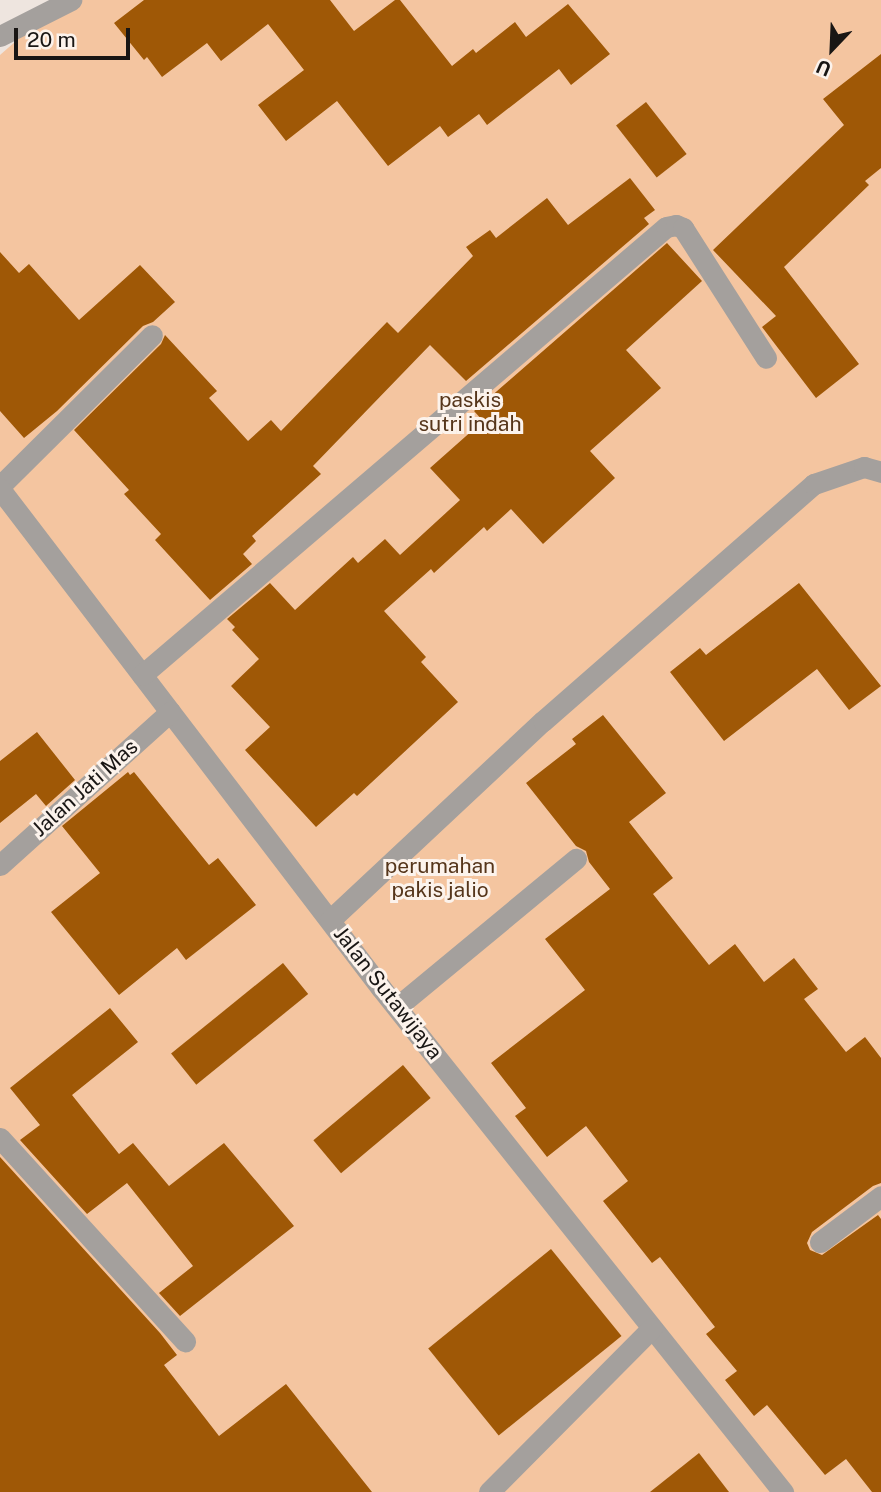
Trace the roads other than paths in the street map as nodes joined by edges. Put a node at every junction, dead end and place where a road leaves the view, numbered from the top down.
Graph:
1 (71, 0) edge
2 (0, 36) edge
3 (152, 335) dead end
4 (766, 358) dead end
5 (881, 472) edge
6 (0, 487) edge
7 (142, 675) junction
8 (170, 712) junction
9 (576, 859) dead end
10 (0, 865) edge
11 (330, 920) junction
12 (398, 1006) junction
13 (0, 1138) edge
14 (881, 1196) edge
15 (820, 1242) dead end
16 (652, 1328) junction
17 (185, 1341) dead end
18 (489, 1492) edge
19 (783, 1492) edge

1 - 2 street
3 - 6 street
4 - 7 street
5 - 11 street
6 - 7 street, Jalan Sutawijaya
7 - 8 street, Jalan Sutawijaya
8 - 10 street, Jalan Jati Mas
8 - 11 street, Jalan Sutawijaya
9 - 12 street
11 - 12 street, Jalan Sutawijaya
12 - 16 street, Jalan Sutawijaya
13 - 17 street
14 - 15 street
16 - 18 street
16 - 19 street, Jalan Sutawijaya

